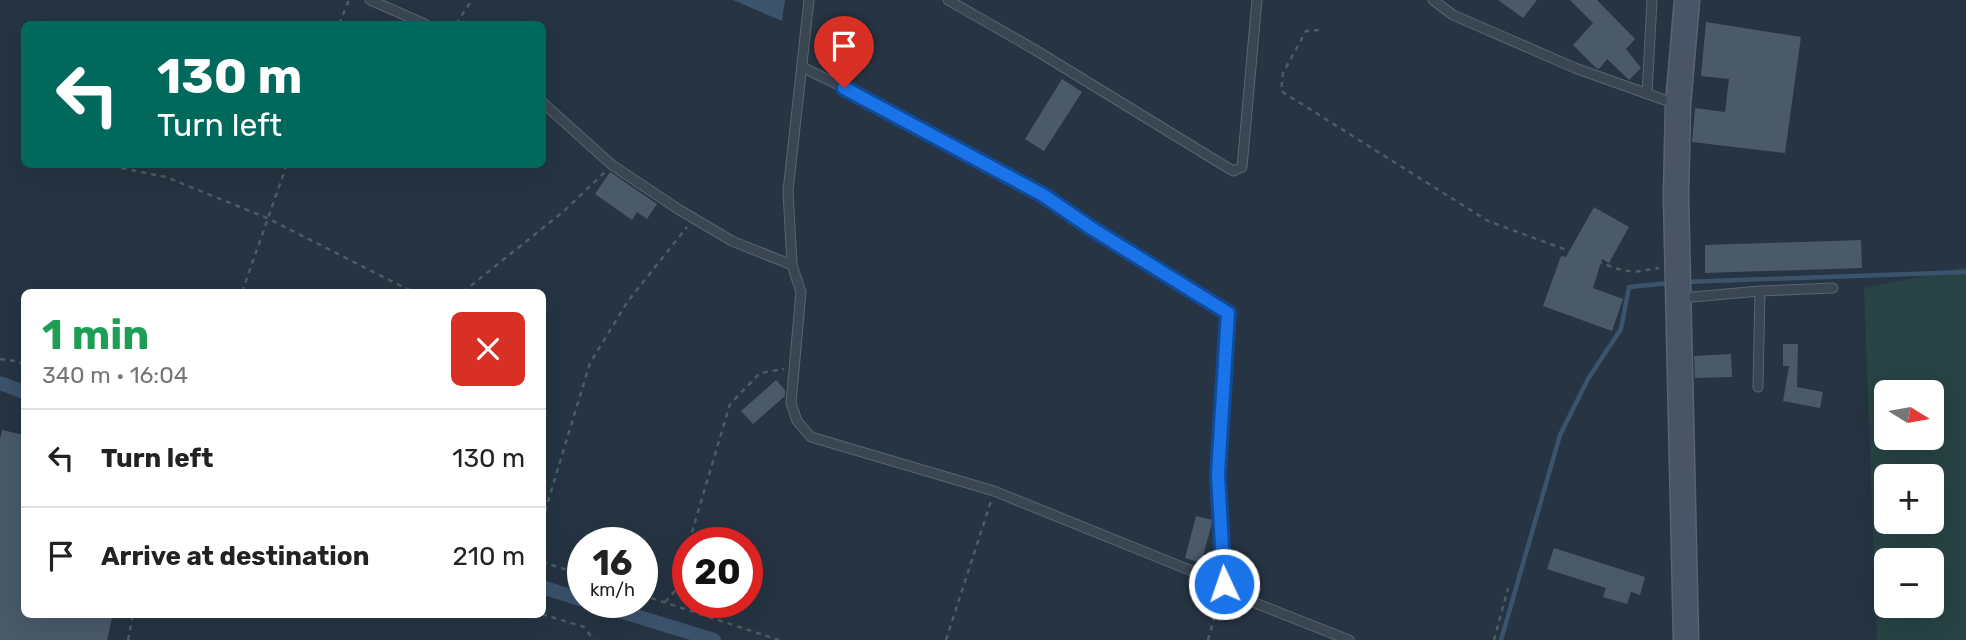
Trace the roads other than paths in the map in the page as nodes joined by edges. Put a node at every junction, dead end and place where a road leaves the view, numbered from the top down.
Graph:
1 (370, 0) edge
2 (809, 0) edge
3 (948, 0) edge
4 (1257, 0) edge
5 (1433, 0) edge
6 (1652, 0) edge
7 (1687, 0) edge
8 (418, 21) edge
9 (802, 67) junction
10 (1647, 94) junction
11 (1678, 105) junction
12 (546, 106) edge
13 (792, 265) junction
14 (1833, 288) dead end
15 (1759, 291) junction
16 (1677, 299) junction
17 (1758, 387) dead end
18 (1224, 584) junction
19 (1349, 640) edge
20 (1686, 640) edge

1 - 8 lane
2 - 9 lane
3 - 4 lane
5 - 10 lane
6 - 10 lane
7 - 11 main road
9 - 13 lane
9 - 18 lane
10 - 11 lane
11 - 16 main road
12 - 13 lane
13 - 18 lane
14 - 15 lane
15 - 16 lane
15 - 17 lane
16 - 20 main road
18 - 19 lane

